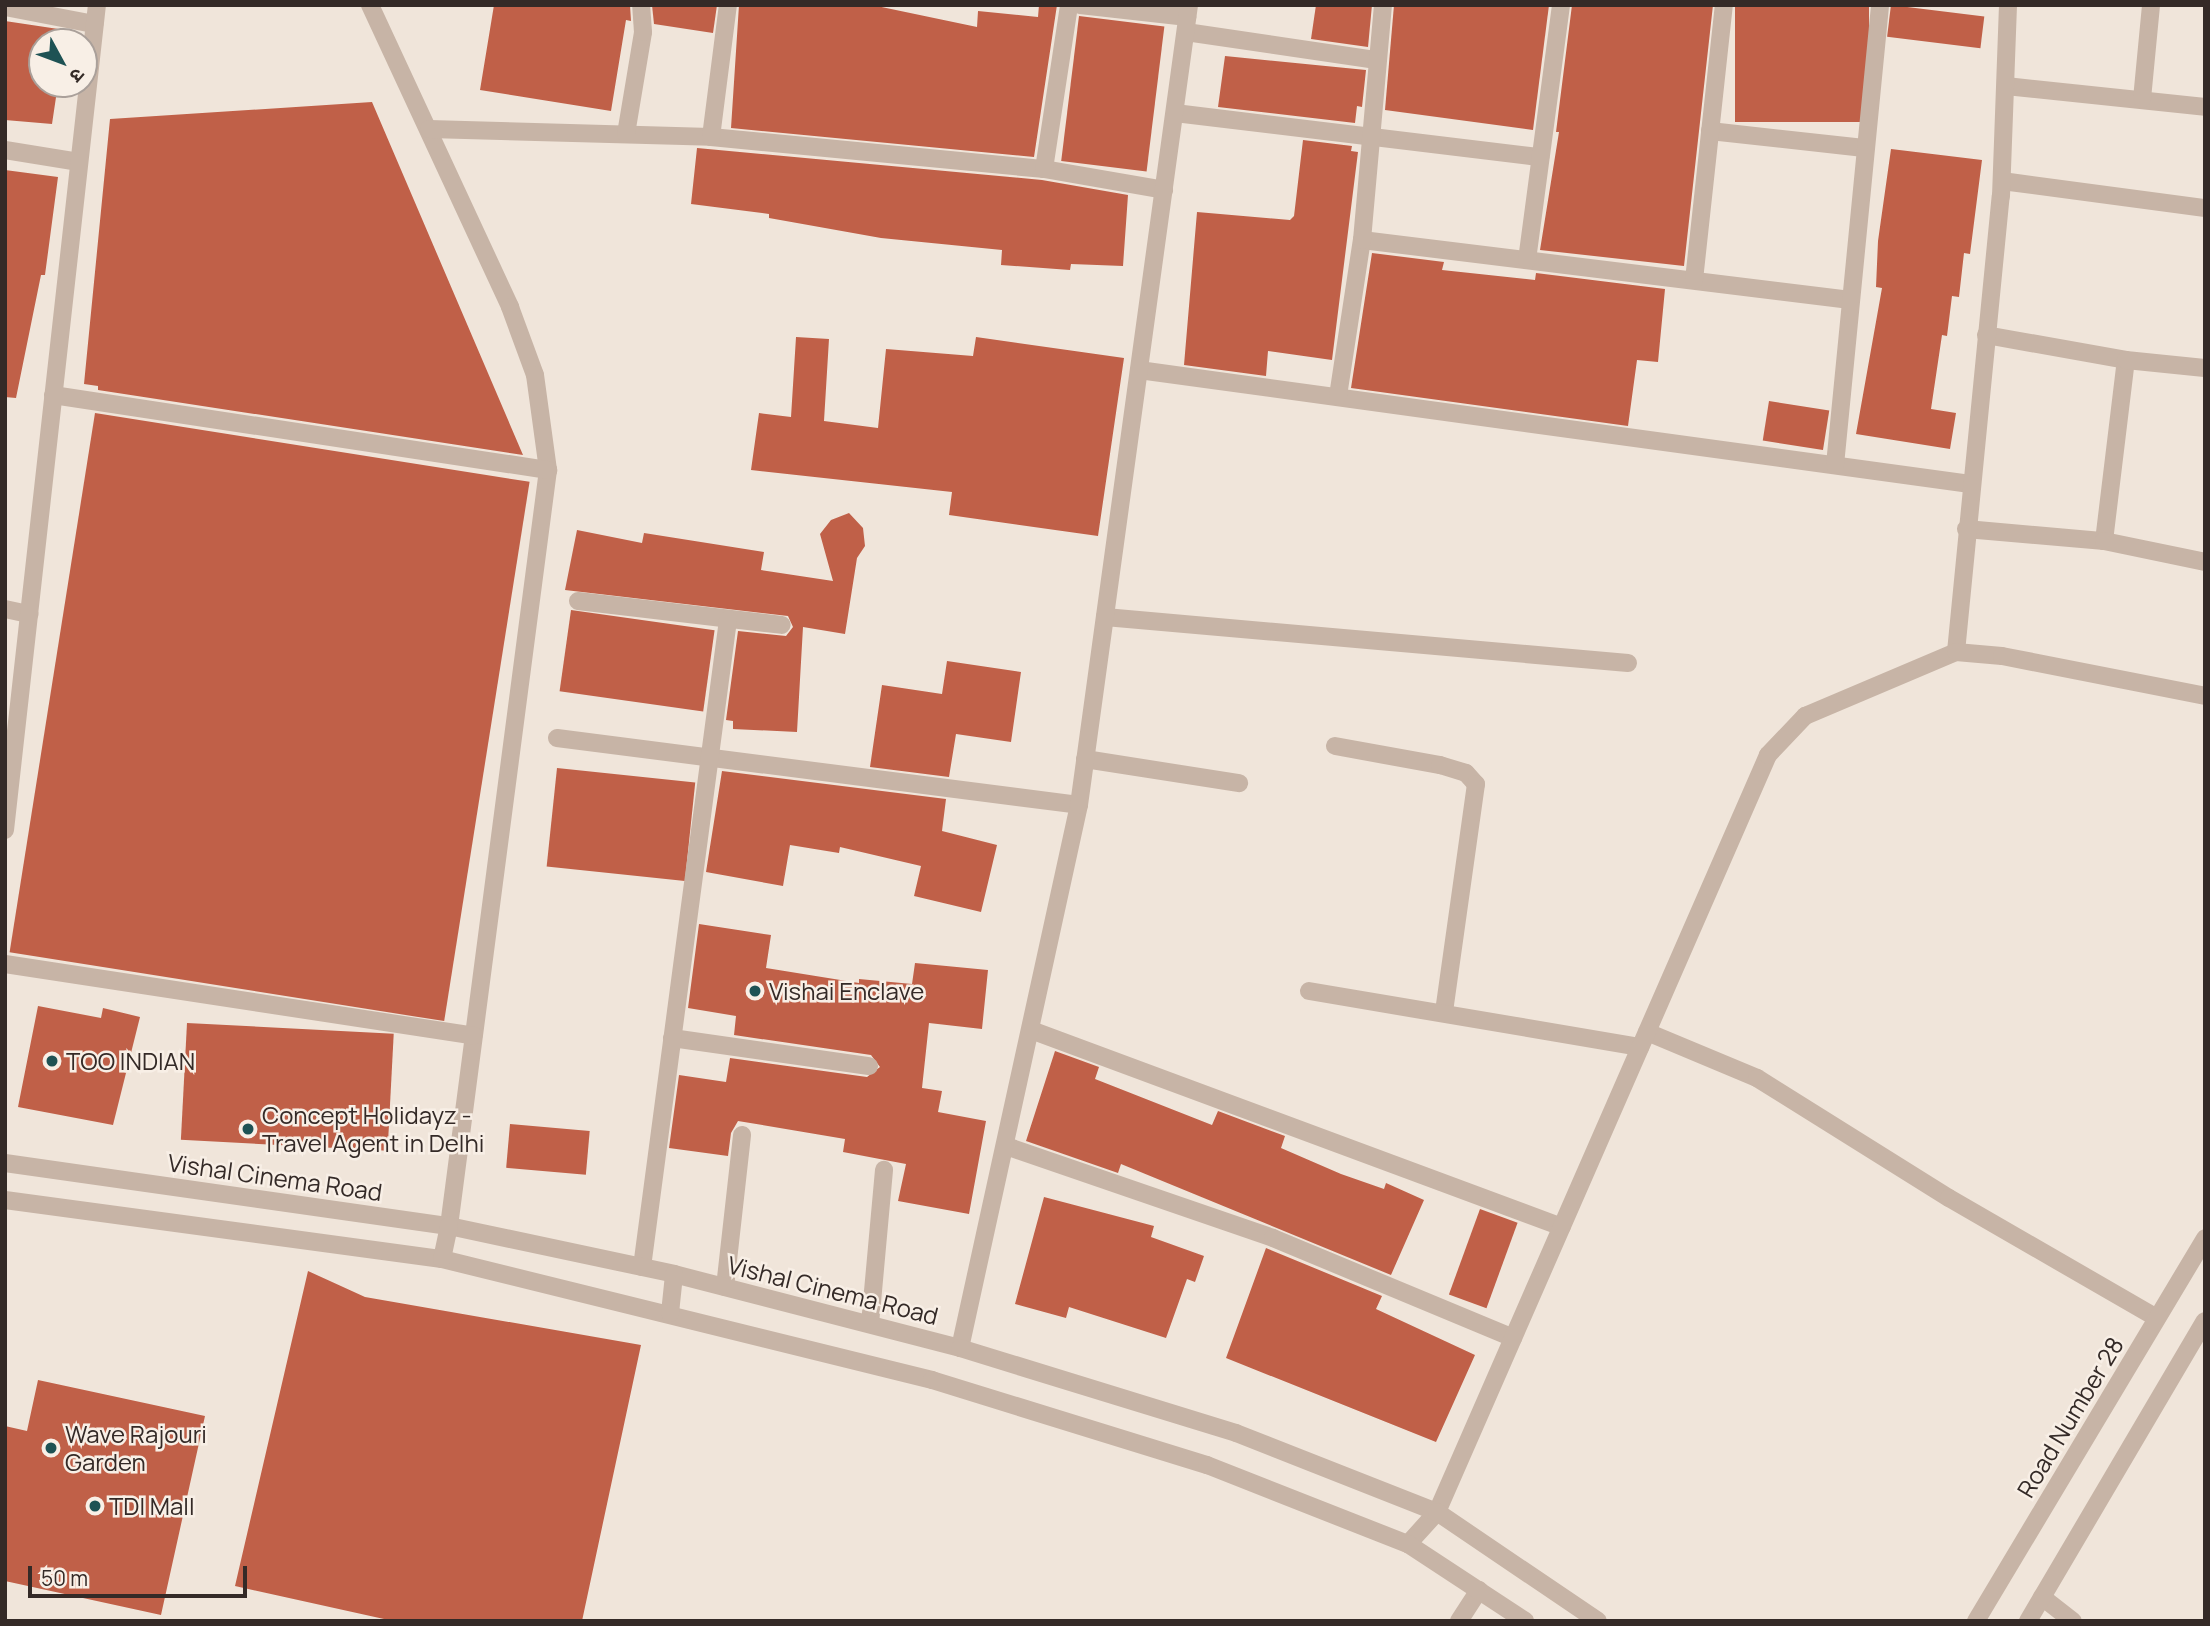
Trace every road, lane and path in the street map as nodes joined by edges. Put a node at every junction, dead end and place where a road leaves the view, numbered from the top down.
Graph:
1 (96, 5) edge
2 (370, 5) edge
3 (641, 5) edge
4 (728, 5) edge
5 (1069, 5) edge
6 (1080, 5) edge
7 (1383, 5) edge
8 (1561, 5) edge
9 (1724, 5) edge
10 (1880, 5) edge
11 (2008, 5) edge
12 (2151, 5) edge
13 (5, 7) edge
14 (1187, 18) edge
15 (94, 24) junction
16 (1375, 60) junction
17 (2006, 86) junction
18 (2141, 99) junction
19 (2205, 107) edge
20 (1175, 113) junction
21 (429, 129) junction
22 (1710, 131) junction
23 (626, 134) junction
24 (711, 137) junction
25 (1370, 138) junction
26 (1864, 148) junction
27 (5, 150) edge
28 (1540, 158) junction
29 (79, 162) junction
30 (1044, 169) junction
31 (2002, 181) junction
32 (1164, 190) junction
33 (2205, 208) edge
34 (1362, 240) junction
35 (1527, 260) junction
36 (1694, 280) junction
37 (1850, 300) junction
38 (1986, 335) junction
39 (2126, 360) junction
40 (2205, 368) edge
41 (1139, 370) junction
42 (53, 395) junction
43 (1338, 396) junction
44 (1835, 465) junction
45 (548, 470) junction
46 (1969, 484) junction
47 (1966, 529) junction
48 (2104, 541) junction
49 (2205, 562) edge
50 (578, 601) dead end
51 (5, 609) edge
52 (29, 614) junction
53 (1105, 617) junction
54 (728, 620) junction
55 (782, 625) dead end
56 (1956, 652) junction
57 (1628, 663) dead end
58 (2205, 696) edge
59 (12, 705) edge
60 (557, 738) dead end
61 (1335, 746) dead end
62 (709, 757) junction
63 (1085, 759) junction
64 (1239, 783) dead end
65 (1079, 805) junction
66 (5, 830) edge
67 (5, 964) edge
68 (1309, 991) dead end
69 (1444, 1011) junction
70 (1031, 1030) junction
71 (474, 1036) junction
72 (672, 1038) junction
73 (1644, 1040) junction
74 (869, 1066) dead end
75 (742, 1135) dead end
76 (1006, 1146) junction
77 (5, 1163) edge
78 (884, 1170) dead end
79 (5, 1200) edge
80 (449, 1226) junction
81 (1562, 1227) junction
82 (2205, 1238) edge
83 (442, 1259) junction
84 (642, 1267) junction
85 (674, 1274) junction
86 (725, 1287) junction
87 (670, 1313) junction
88 (2157, 1318) junction
89 (2205, 1321) edge
90 (870, 1325) junction
91 (1513, 1338) junction
92 (960, 1348) junction
93 (1437, 1512) junction
94 (1408, 1544) junction
95 (1479, 1590) junction
96 (2042, 1597) junction
97 (1460, 1621) edge
98 (1525, 1621) edge
99 (1598, 1621) edge
100 (1976, 1621) edge
101 (2028, 1621) edge
102 (2073, 1621) edge

1 - 15 street
2 - 21 street
3 - 23 street
4 - 24 street
5 - 30 street
6 - 14 street
7 - 16 street
8 - 28 street
9 - 22 street
10 - 26 street
11 - 17 street
12 - 18 street
13 - 15 street
14 - 16 street
14 - 20 street
15 - 29 street
16 - 25 street
17 - 18 street
17 - 31 street
18 - 19 street
20 - 25 street
20 - 32 street
21 - 23 street
21 - 45 street
22 - 26 street
22 - 36 street
23 - 24 street
24 - 30 street
25 - 28 street
25 - 34 street
26 - 37 street
27 - 29 street
28 - 35 street
29 - 42 street
30 - 32 street
31 - 33 street
31 - 38 street
32 - 41 street
34 - 35 street
34 - 43 street
35 - 36 street
36 - 37 street
37 - 44 street
38 - 39 street
38 - 46 street
39 - 40 street
39 - 48 street
41 - 43 street
41 - 53 street
42 - 45 street
42 - 52 street
43 - 44 street
44 - 46 street
45 - 71 street
46 - 47 street
47 - 48 street
47 - 56 street
48 - 49 street
50 - 54 street
51 - 52 street
52 - 59 street
53 - 57 street
53 - 63 street
54 - 55 street
54 - 62 street
56 - 58 street
56 - 73 street
59 - 66 street
60 - 62 street
61 - 69 street
62 - 65 street
62 - 72 street
63 - 64 street
63 - 65 street
65 - 70 street
67 - 71 street
68 - 69 street
69 - 73 street
70 - 76 street
70 - 81 street
71 - 80 street
72 - 74 street
72 - 84 street
73 - 81 street
73 - 88 street
75 - 86 street
76 - 91 street
76 - 92 street
77 - 80 street, Vishal Cinema Road
78 - 90 street
79 - 83 street
80 - 83 street
80 - 84 street, Vishal Cinema Road
81 - 91 street
82 - 88 street, Road Number 28
83 - 87 street
84 - 85 street, Vishal Cinema Road
85 - 86 street, Vishal Cinema Road
85 - 87 street
86 - 90 street, Vishal Cinema Road
87 - 94 street
88 - 100 street, Road Number 28
89 - 96 street
90 - 92 street, Vishal Cinema Road
91 - 93 street
92 - 93 street, Vishal Cinema Road
93 - 94 street
93 - 99 street, Vishal Cinema Road
94 - 95 street
95 - 97 street
95 - 98 street
96 - 101 street
96 - 102 street

